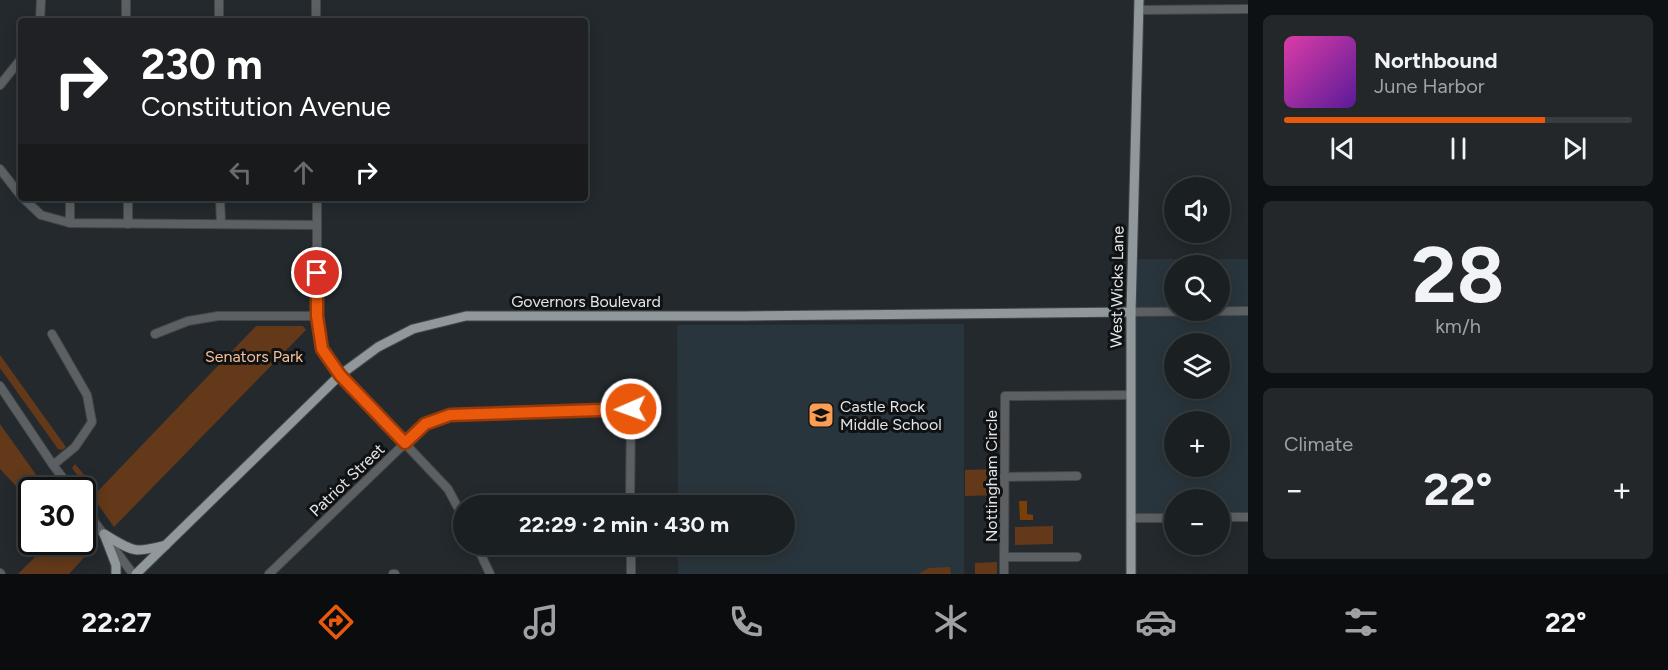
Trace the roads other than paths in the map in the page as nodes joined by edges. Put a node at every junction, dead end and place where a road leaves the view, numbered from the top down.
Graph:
1 (41, 0) edge
2 (126, 0) edge
3 (219, 0) edge
4 (316, 0) edge
5 (1139, 5) edge
6 (1248, 9) edge
7 (40, 18) edge
8 (126, 18) edge
9 (219, 18) edge
10 (316, 18) edge
11 (18, 63) edge
12 (0, 85) edge
13 (0, 169) edge
14 (18, 192) edge
15 (26, 201) edge
16 (70, 201) edge
17 (128, 201) edge
18 (220, 201) edge
19 (317, 201) edge
20 (70, 223) junction
21 (128, 224) junction
22 (221, 224) junction
23 (317, 225) junction
24 (1248, 311) edge
25 (1131, 312) junction
26 (317, 316) junction
27 (52, 334) dead end
28 (155, 334) dead end
29 (340, 375) junction
30 (0, 386) edge
31 (1131, 395) junction
32 (405, 443) junction
33 (53, 465) junction
34 (1077, 476) dead end
35 (62, 477) edge
36 (1004, 477) junction
37 (630, 495) edge
38 (453, 498) edge
39 (1248, 517) edge
40 (1131, 518) junction
41 (1164, 518) edge
42 (1230, 518) edge
43 (96, 523) edge
44 (104, 534) junction
45 (166, 544) junction
46 (481, 555) edge
47 (631, 555) edge
48 (1004, 557) junction
49 (1077, 557) dead end
50 (116, 574) edge
51 (134, 574) edge
52 (269, 574) edge
53 (490, 574) edge
54 (631, 574) edge
55 (1004, 574) edge
56 (1131, 574) edge

1 - 7 street
2 - 8 street
3 - 9 street
4 - 10 street
5 - 6 street
5 - 25 main road, West Wicks Lane
11 - 12 street
13 - 14 street
15 - 20 street
16 - 20 street
17 - 21 street
18 - 22 street
19 - 23 street
20 - 21 street
21 - 22 street
22 - 23 street
23 - 26 street
24 - 25 street
25 - 29 main road, Governors Boulevard
25 - 31 main road, West Wicks Lane
26 - 28 street
26 - 29 street
27 - 33 street
29 - 32 street
29 - 45 main road, Governors Boulevard
30 - 33 street
31 - 36 street, Nottingham Circle
31 - 40 main road, West Wicks Lane
32 - 37 street, Patriot Street
32 - 38 street
32 - 52 street, Patriot Street
33 - 35 street
34 - 36 street
36 - 48 street, Nottingham Circle
39 - 42 street
40 - 41 street
40 - 56 main road, West Wicks Lane
43 - 44 street
44 - 45 main road
44 - 50 main road
44 - 51 street
45 - 51 main road, Governors Boulevard
46 - 53 street
47 - 54 street
48 - 49 street
48 - 55 street, Nottingham Circle

